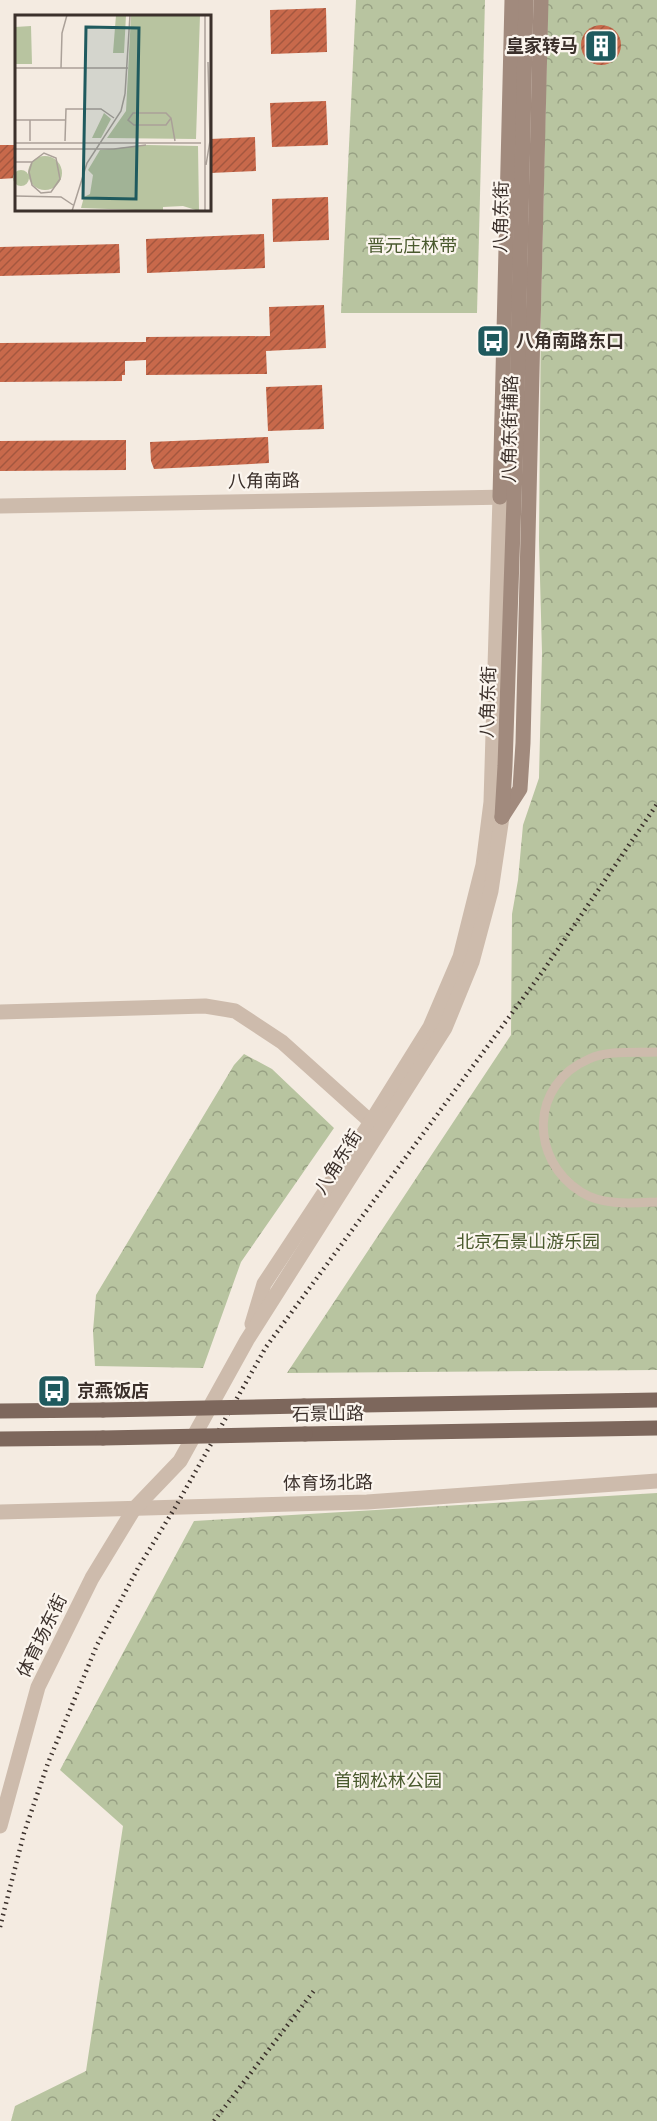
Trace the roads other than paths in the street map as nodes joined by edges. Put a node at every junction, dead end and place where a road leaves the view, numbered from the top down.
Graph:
1 (512, 0) edge
2 (526, 0) edge
3 (541, 0) edge
4 (514, 497) junction
5 (0, 506) edge
6 (502, 816) joint
7 (0, 1012) edge
8 (657, 1052) edge
9 (371, 1122) junction
10 (657, 1202) edge
11 (247, 1340) junction
12 (657, 1400) edge
13 (0, 1411) edge
14 (657, 1428) edge
15 (0, 1439) edge
16 (657, 1481) edge
17 (134, 1509) junction
18 (0, 1512) edge
19 (0, 1826) edge

1 - 4 main road, 八角东街
2 - 4 main road, 八角东街
3 - 4 main road, 八角东街辅路
4 - 5 street, 八角南路
4 - 6 main road, 八角东街
4 - 9 street, 八角东街
6 - 11 street, 八角东街
7 - 9 street
8 - 10 lane
9 - 11 street, 八角东街
11 - 17 street, 八角东街
12 - 13 main road, 石景山路, bridge
14 - 15 main road, 石景山路, bridge
16 - 17 street, 体育场北路
17 - 18 street, 体育场北路
17 - 19 street, 体育场东街

